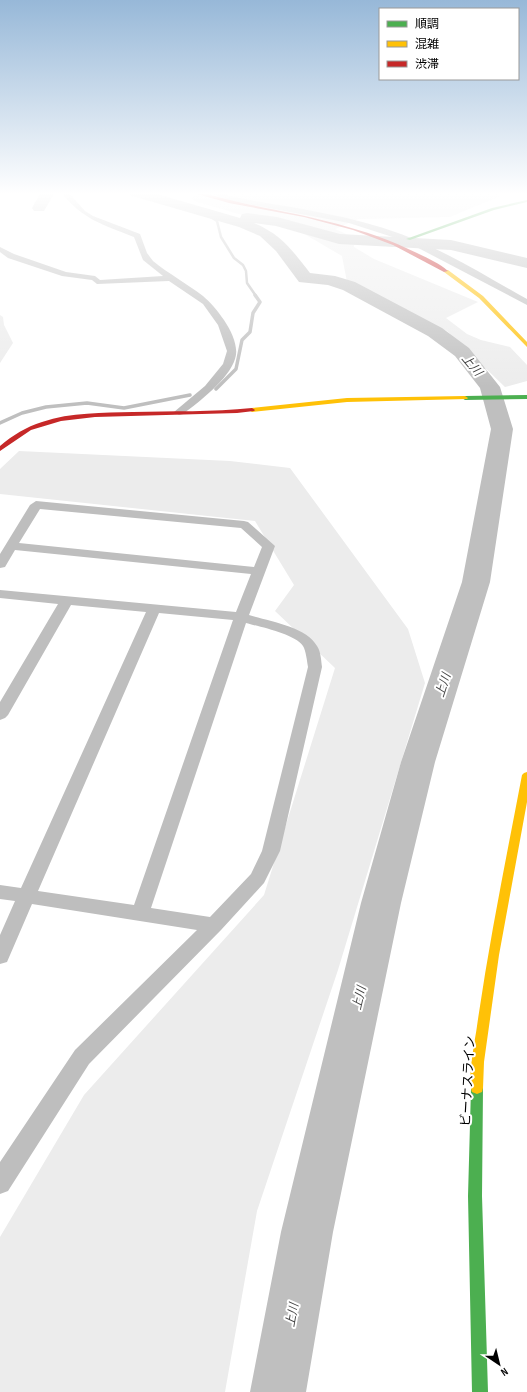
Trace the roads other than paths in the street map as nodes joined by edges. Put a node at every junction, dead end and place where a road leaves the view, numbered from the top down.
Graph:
1 (14, 257) edge
2 (146, 257) edge
3 (420, 257) edge
4 (444, 257) edge
5 (455, 262) junction
6 (436, 265) junction
7 (173, 278) junction
8 (527, 302) edge
9 (527, 345) edge
10 (527, 397) edge
11 (179, 412) junction
12 (0, 449) edge
13 (11, 546) junction
14 (0, 564) edge
15 (260, 571) junction
16 (0, 594) edge
17 (67, 600) junction
18 (154, 609) junction
19 (241, 617) junction
20 (0, 714) edge
21 (527, 775) edge
22 (0, 892) edge
23 (27, 896) junction
24 (140, 914) junction
25 (214, 925) junction
26 (0, 956) edge
27 (0, 1183) edge
28 (480, 1392) edge

1 - 7 street
2 - 7 street
3 - 6 main road
4 - 5 street
5 - 6 street
5 - 8 street
6 - 9 main road
7 - 11 street
10 - 11 main road
11 - 12 main road
13 - 14 street
13 - 15 street
13 - 15 street
15 - 19 street
16 - 17 street
17 - 18 street
17 - 20 street
18 - 19 street
18 - 23 street
19 - 24 street
19 - 25 street
21 - 28 main road, ビーナスライン
22 - 23 street
23 - 24 street
23 - 26 street
24 - 25 street
25 - 27 street

